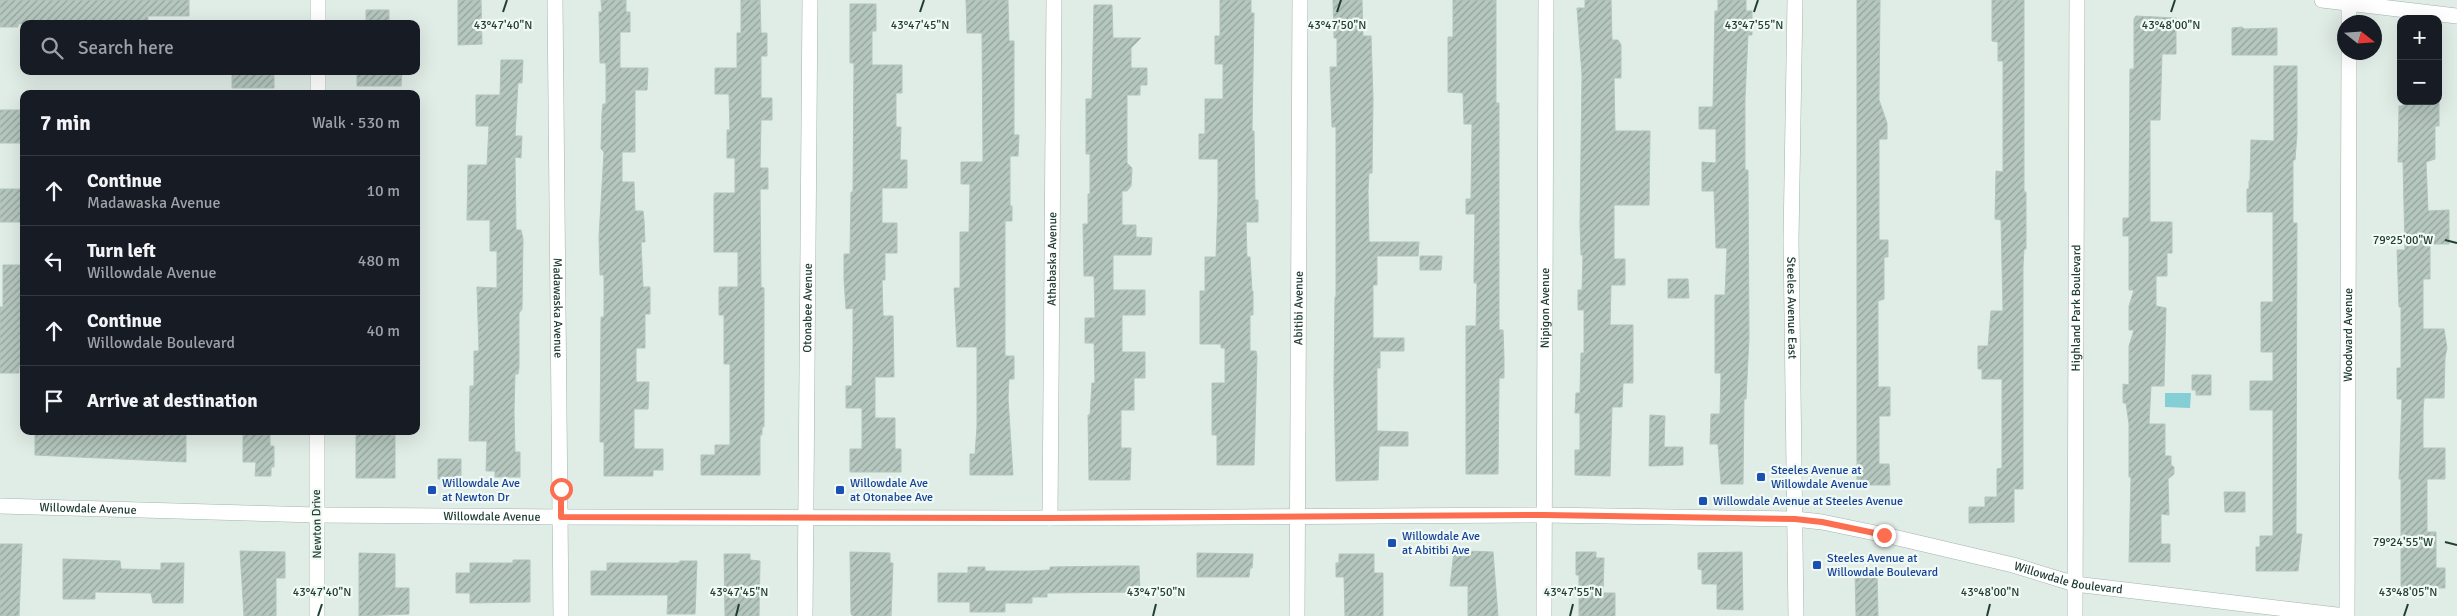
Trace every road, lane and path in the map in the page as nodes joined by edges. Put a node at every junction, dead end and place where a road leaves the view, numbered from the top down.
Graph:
1 (318, 0) edge
2 (555, 0) edge
3 (810, 0) edge
4 (1054, 0) edge
5 (1300, 0) edge
6 (1546, 0) edge
7 (1795, 0) edge
8 (2077, 0) edge
9 (2322, 0) edge
10 (2349, 2) edge
11 (2349, 15) edge
12 (2457, 16) edge
13 (318, 20) edge
14 (2348, 60) edge
15 (318, 75) edge
16 (318, 90) edge
17 (317, 435) edge
18 (0, 506) edge
19 (317, 514) junction
20 (1544, 515) junction
21 (561, 517) junction
22 (805, 517) junction
23 (1298, 517) junction
24 (1050, 518) junction
25 (1795, 519) junction
26 (2075, 584) junction
27 (317, 616) edge
28 (561, 616) edge
29 (805, 616) edge
30 (1298, 616) edge
31 (1544, 616) edge
32 (1796, 616) edge
33 (2075, 616) edge
34 (2346, 616) edge

1 - 13 street
2 - 21 street, Madawaska Avenue
3 - 22 street, Otonabee Avenue
4 - 24 street, Athabaska Avenue
5 - 23 street, Abitibi Avenue
6 - 20 street, Nipigon Avenue
7 - 25 street, Steeles Avenue East
8 - 26 street, Highland Park Boulevard
9 - 10 street
10 - 11 street
10 - 12 street
14 - 34 street, Woodward Avenue
15 - 16 street
17 - 19 street, Newton Drive
18 - 19 street, Willowdale Avenue
19 - 21 street, Willowdale Avenue
19 - 27 street, Newton Drive
20 - 23 street, Willowdale Avenue
20 - 25 street, Willowdale Avenue
20 - 31 street, Nipigon Avenue
21 - 22 street, Willowdale Avenue
21 - 28 street, Madawaska Avenue
22 - 24 street, Willowdale Avenue
22 - 29 street, Otonabee Avenue
23 - 24 street, Willowdale Avenue
23 - 30 street, Abitibi Avenue
25 - 26 street, Willowdale Boulevard
25 - 32 street, Steeles Avenue East
26 - 33 street, Highland Park Boulevard
26 - 34 street, Willowdale Boulevard

